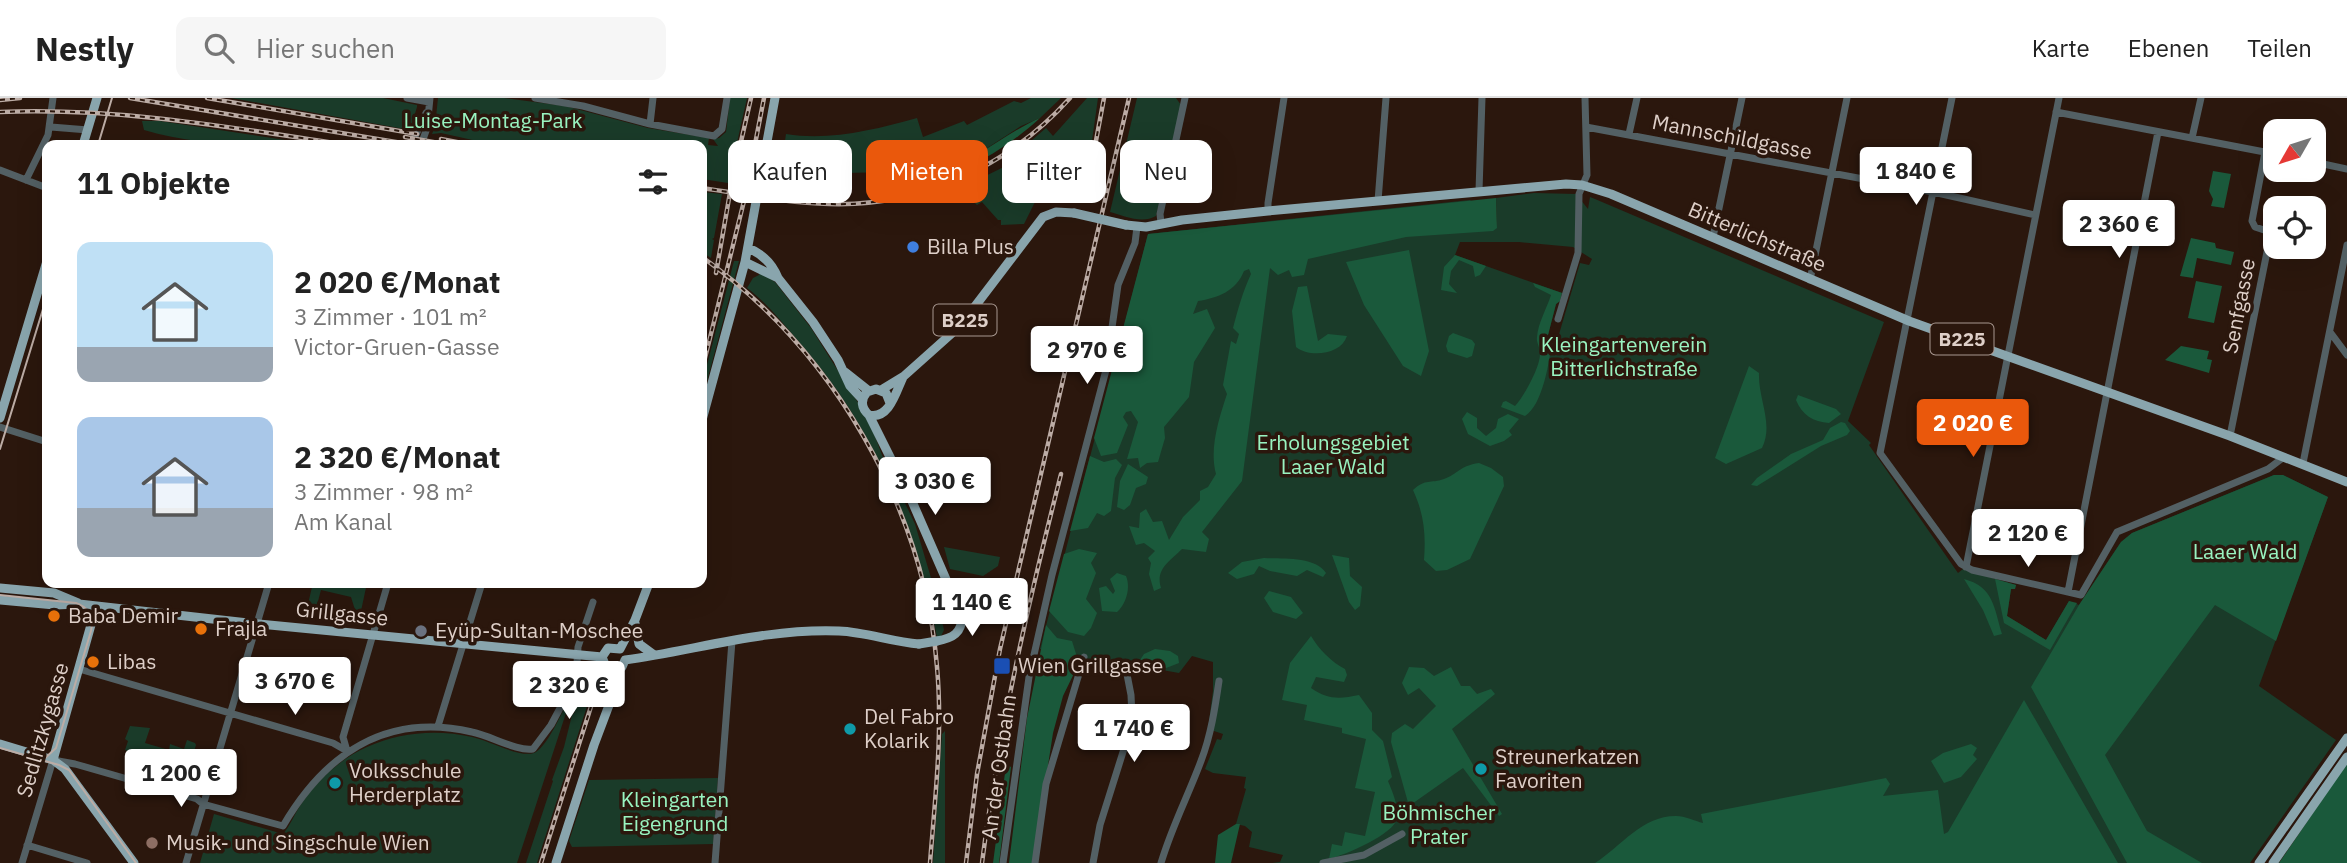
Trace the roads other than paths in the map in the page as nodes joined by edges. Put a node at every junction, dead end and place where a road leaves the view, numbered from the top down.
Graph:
1 (53, 98) edge
2 (97, 98) edge
3 (407, 98) edge
4 (535, 98) edge
5 (653, 98) edge
6 (727, 98) edge
7 (775, 98) edge
8 (1185, 98) edge
9 (1284, 98) edge
10 (1385, 98) edge
11 (1482, 98) edge
12 (1585, 98) edge
13 (1637, 98) edge
14 (1742, 98) edge
15 (1847, 98) edge
16 (1952, 98) edge
17 (2059, 98) edge
18 (2201, 98) edge
19 (584, 102) edge
20 (429, 103) edge
21 (2056, 112) junction
22 (650, 124) junction
23 (51, 127) junction
24 (1586, 127) junction
25 (88, 130) junction
26 (2158, 132) junction
27 (1629, 134) junction
28 (2192, 138) junction
29 (46, 140) edge
30 (85, 140) edge
31 (413, 140) edge
32 (423, 140) edge
33 (42, 149) edge
34 (2263, 152) edge
35 (1731, 155) junction
36 (2263, 163) edge
37 (2326, 165) edge
38 (2347, 169) edge
39 (0, 170) edge
40 (1832, 174) junction
41 (26, 180) junction
42 (1582, 185) junction
43 (42, 186) edge
44 (1479, 191) junction
45 (1933, 192) junction
46 (1378, 201) junction
47 (1268, 211) junction
48 (2035, 215) junction
49 (1161, 223) junction
50 (1137, 227) junction
51 (1713, 237) junction
52 (2347, 245) edge
53 (748, 248) junction
54 (745, 262) junction
55 (778, 278) junction
56 (1810, 280) junction
57 (42, 288) edge
58 (1558, 319) dead end
59 (1909, 321) junction
60 (2330, 332) junction
61 (2007, 355) junction
62 (2347, 355) edge
63 (842, 369) junction
64 (904, 376) junction
65 (881, 390) junction
66 (869, 391) junction
67 (2107, 397) junction
68 (862, 399) junction
69 (707, 402) edge
70 (890, 403) junction
71 (869, 415) junction
72 (882, 415) junction
73 (0, 418) edge
74 (0, 427) edge
75 (2230, 436) junction
76 (42, 440) edge
77 (882, 440) junction
78 (2284, 457) junction
79 (2303, 463) junction
80 (2347, 482) edge
81 (1966, 567) junction
82 (0, 588) edge
83 (267, 588) edge
84 (386, 588) edge
85 (480, 588) edge
86 (647, 588) edge
87 (2068, 592) junction
88 (0, 600) edge
89 (593, 602) dead end
90 (79, 604) junction
91 (96, 607) junction
92 (635, 620) junction
93 (256, 624) junction
94 (371, 635) junction
95 (732, 641) junction
96 (463, 644) junction
97 (620, 649) junction
98 (578, 654) junction
99 (654, 655) junction
100 (602, 657) junction
101 (1084, 657) dead end
102 (625, 660) junction
103 (1125, 664) dead end
104 (79, 669) junction
105 (615, 670) junction
106 (1219, 681) dead end
107 (230, 712) junction
108 (438, 726) junction
109 (2347, 738) edge
110 (0, 744) edge
111 (346, 751) junction
112 (2347, 757) edge
113 (53, 760) junction
114 (83, 766) junction
115 (74, 778) junction
116 (203, 804) junction
117 (1402, 834) dead end
118 (27, 845) junction
119 (22, 863) edge
120 (87, 863) edge
121 (134, 863) edge
122 (186, 863) edge
123 (556, 863) edge
124 (715, 863) edge
125 (1003, 863) edge
126 (1035, 863) edge
127 (1093, 863) edge
128 (1161, 863) edge
129 (1323, 863) edge
130 (2259, 863) edge
131 (2273, 863) edge

1 - 23 street
2 - 25 main road
3 - 20 street
4 - 19 street
5 - 22 street
6 - 22 street
7 - 53 main road
8 - 49 street
9 - 47 street
10 - 46 street
11 - 44 street
12 - 24 street
13 - 27 street
14 - 35 street
15 - 40 street
16 - 45 street
17 - 21 street
18 - 28 street
19 - 22 street
20 - 31 street
20 - 32 street
21 - 26 street
21 - 48 street
23 - 25 street
23 - 29 street
24 - 27 street, Mannschildgasse
24 - 42 street
25 - 30 main road
26 - 28 street
26 - 67 street
27 - 35 street, Mannschildgasse
28 - 34 street
33 - 41 street
35 - 40 street, Mannschildgasse
35 - 51 street
36 - 75 street, Senfgasse
37 - 38 street
39 - 41 street
40 - 45 street, Mannschildgasse
40 - 56 street
41 - 43 street
42 - 44 main road, Bitterlichstraße / B225
42 - 51 main road, Bitterlichstraße / B225
42 - 58 street
44 - 46 main road, Bitterlichstraße / B225
45 - 48 street, Mannschildgasse
45 - 59 street
46 - 47 main road, Bitterlichstraße / B225
47 - 49 main road, Bitterlichstraße / B225
48 - 61 street
49 - 50 main road, Bitterlichstraße / B225
50 - 64 main road, Bitterlichstraße / B225, bridge
50 - 125 street, An der Ostbahn
51 - 56 main road, Bitterlichstraße / B225
52 - 60 street
53 - 54 main road
53 - 55 main road
54 - 55 main road
54 - 69 main road
55 - 63 main road
56 - 59 main road, Bitterlichstraße / B225
57 - 73 main road
59 - 61 main road, Bitterlichstraße / B225
59 - 81 street
60 - 62 street
60 - 79 street
61 - 67 main road, Bitterlichstraße / B225
61 - 81 street
63 - 66 main road
63 - 68 main road
64 - 65 main road, B225
64 - 70 main road, B225
65 - 66 main road, B225
65 - 70 main road
66 - 68 main road
67 - 75 main road, Bitterlichstraße / B225
67 - 87 street
68 - 71 main road
70 - 72 main road, B225
71 - 72 main road
71 - 77 main road
72 - 77 main road
74 - 76 street
75 - 78 main road, Bitterlichstraße / B225
77 - 95 main road, bridge
78 - 79 main road, Bitterlichstraße / B225
78 - 87 street
79 - 80 main road, Bitterlichstraße / B225
81 - 87 street
82 - 90 main road, Grillgasse
83 - 93 street
84 - 94 street
85 - 96 street
86 - 92 main road
88 - 90 main road, Grillgasse
89 - 98 street
90 - 91 main road, Grillgasse
91 - 93 main road, Grillgasse
91 - 104 main road, Sedlitzkygasse
92 - 97 main road
92 - 99 main road
93 - 94 main road, Grillgasse
93 - 107 street
94 - 96 main road, Grillgasse
94 - 111 street
95 - 99 main road
95 - 124 street
96 - 98 main road, Grillgasse
96 - 108 street
97 - 100 main road
97 - 102 main road
98 - 100 main road, Grillgasse
98 - 108 street
99 - 102 main road
100 - 105 main road
101 - 126 street
102 - 105 main road
103 - 127 street
104 - 107 street
104 - 113 main road, Sedlitzkygasse
105 - 123 main road
106 - 128 street
107 - 111 street
107 - 116 street
108 - 111 street
109 - 130 main road
110 - 113 main road
111 - 116 street
112 - 131 main road
113 - 114 street
113 - 115 main road
113 - 118 street, Sedlitzkygasse
114 - 115 street
114 - 116 street
115 - 121 main road
116 - 122 street
117 - 129 street
118 - 119 street, Sedlitzkygasse
118 - 120 street

